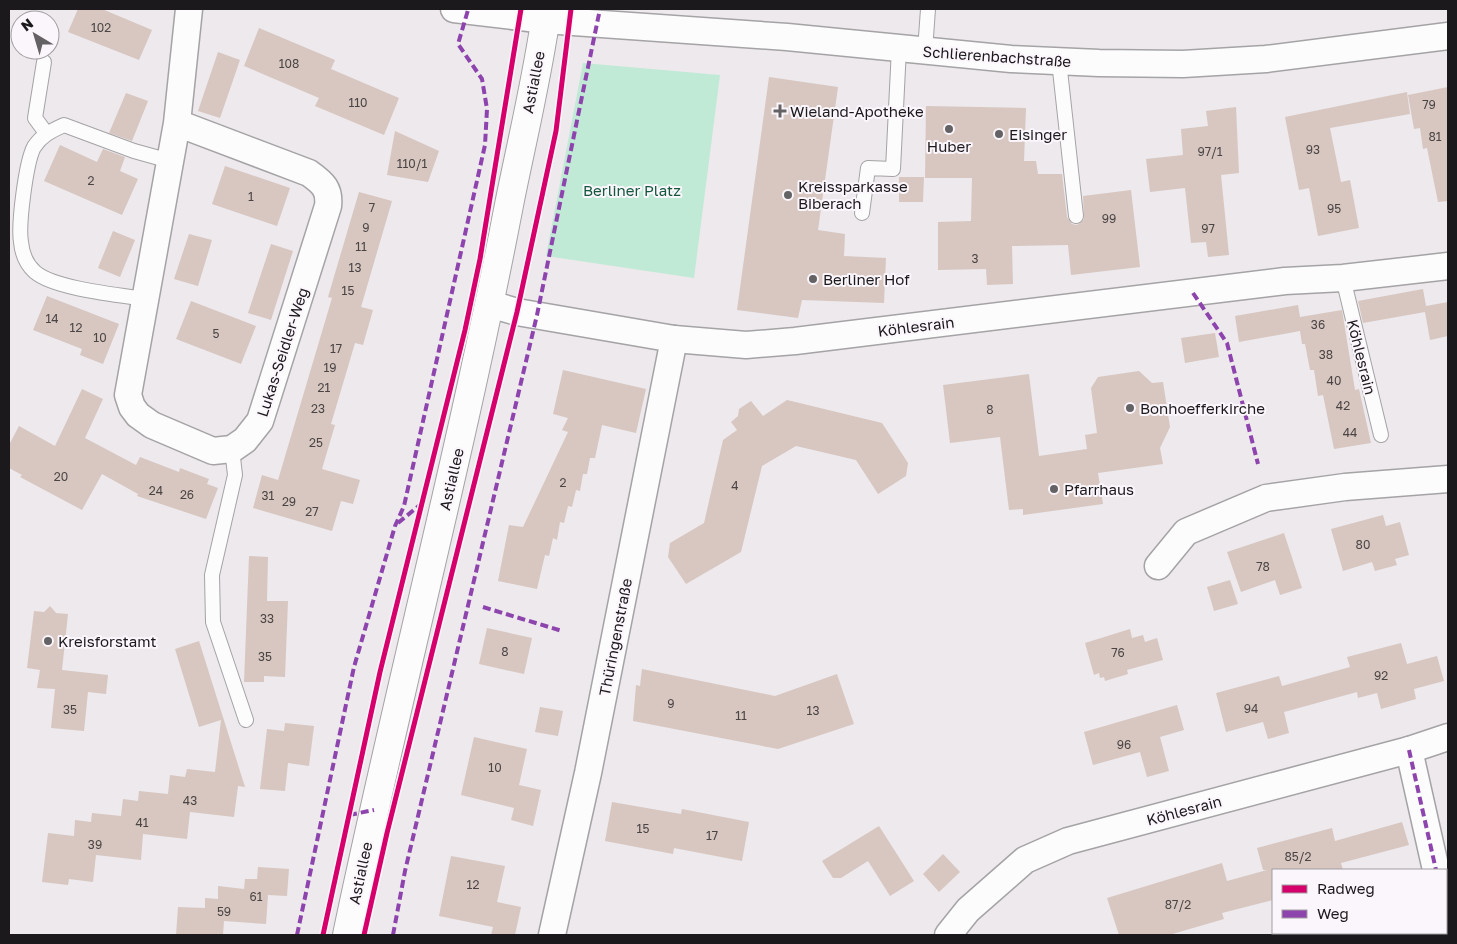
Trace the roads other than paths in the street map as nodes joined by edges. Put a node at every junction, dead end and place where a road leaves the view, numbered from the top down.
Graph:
1 (189, 9) edge
2 (454, 9) edge
3 (928, 9) edge
4 (546, 14) edge
5 (1448, 36) edge
6 (899, 48) junction
7 (925, 51) junction
8 (44, 62) dead end
9 (1059, 62) junction
10 (177, 123) junction
11 (46, 133) junction
12 (170, 161) junction
13 (862, 213) dead end
14 (1076, 216) dead end
15 (1448, 266) edge
16 (1343, 278) junction
17 (146, 299) junction
18 (490, 304) junction
19 (674, 339) junction
20 (1381, 436) dead end
21 (232, 449) junction
22 (1448, 479) edge
23 (1158, 566) dead end
24 (246, 720) dead end
25 (1448, 737) edge
26 (1409, 750) junction
27 (1436, 869) edge
28 (347, 935) edge
29 (552, 935) edge
30 (948, 935) edge

1 - 10 street
2 - 4 street, Schlierenbachstraße
3 - 7 lane
4 - 6 street, Schlierenbachstraße
4 - 18 street, Astiallee
5 - 9 street, Schlierenbachstraße
6 - 7 street, Schlierenbachstraße
6 - 13 lane
7 - 9 street, Schlierenbachstraße
8 - 11 lane
9 - 14 lane
10 - 12 street
10 - 21 street, Lukas-Seidler-Weg
11 - 12 lane
11 - 17 lane
12 - 17 street
15 - 16 street, Köhlesrain
16 - 19 street, Köhlesrain
16 - 20 lane, Köhlesrain
17 - 21 street
18 - 19 street, Köhlesrain
18 - 28 street, Astiallee
19 - 29 street, Thüringenstraße
21 - 24 lane
22 - 23 street
25 - 26 street, Köhlesrain
26 - 27 street
26 - 30 street, Köhlesrain

